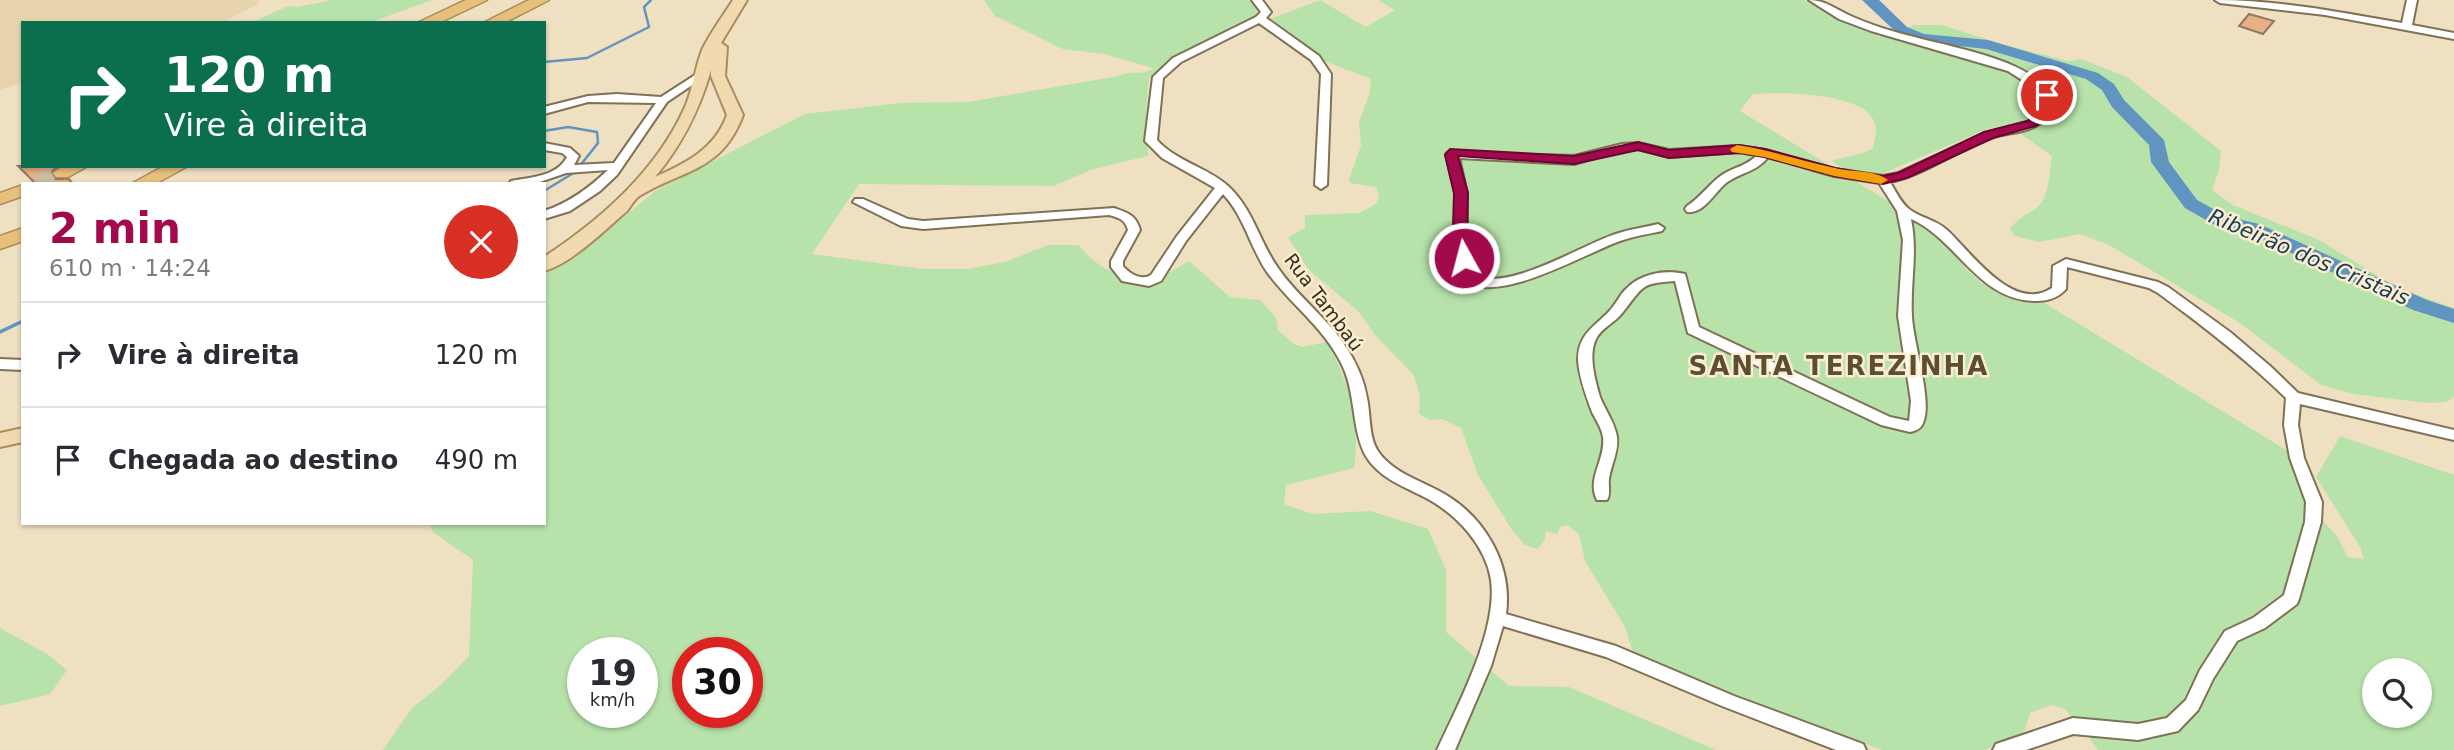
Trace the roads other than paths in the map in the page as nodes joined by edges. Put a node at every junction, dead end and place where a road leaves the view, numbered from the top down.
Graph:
1 (479, 0) edge
2 (541, 0) edge
3 (740, 0) edge
4 (1257, 0) edge
5 (1814, 0) edge
6 (2220, 0) edge
7 (2412, 0) edge
8 (2311, 5) edge
9 (1260, 19) junction
10 (430, 21) edge
11 (495, 21) edge
12 (2406, 27) junction
13 (722, 32) junction
14 (2454, 36) edge
15 (703, 73) junction
16 (666, 98) junction
17 (728, 99) junction
18 (694, 102) junction
19 (546, 110) edge
20 (546, 146) edge
21 (668, 151) junction
22 (1765, 153) junction
23 (706, 156) junction
24 (618, 166) junction
25 (175, 168) edge
26 (566, 169) junction
27 (1883, 180) junction
28 (144, 182) edge
29 (522, 182) edge
30 (1321, 186) dead end
31 (1222, 187) junction
32 (21, 191) edge
33 (635, 193) junction
34 (0, 199) edge
35 (859, 202) dead end
36 (1691, 209) dead end
37 (1903, 211) junction
38 (546, 214) edge
39 (1658, 228) dead end
40 (21, 235) edge
41 (0, 243) edge
42 (546, 264) edge
43 (0, 365) edge
44 (21, 365) edge
45 (2293, 397) junction
46 (21, 435) edge
47 (2454, 435) edge
48 (0, 440) edge
49 (1602, 496) dead end
50 (1498, 618) junction
51 (1446, 750) edge
52 (1857, 750) edge
53 (2002, 750) edge

1 - 10 highway
2 - 11 highway
3 - 13 main road
4 - 9 street
5 - 27 street
6 - 8 street
7 - 12 street
8 - 12 street
9 - 30 street
9 - 31 street, Rua Tambaú
12 - 14 street
13 - 15 main road
13 - 17 main road
15 - 16 street
15 - 18 main road
16 - 18 street
16 - 19 street
16 - 24 street
17 - 18 main road
17 - 23 main road
18 - 21 main road
20 - 26 street
21 - 23 main road
21 - 33 main road
22 - 27 street
22 - 36 street
22 - 39 street
23 - 33 main road
24 - 26 street
24 - 38 street
25 - 28 highway
26 - 29 street
27 - 37 street
31 - 35 street
31 - 50 street, Rua Tambaú
32 - 34 highway
33 - 42 main road
37 - 45 street
37 - 49 street
40 - 41 highway
43 - 44 street
45 - 47 street
45 - 53 street
46 - 48 main road
50 - 51 street, Rua Tambaú
50 - 52 street

